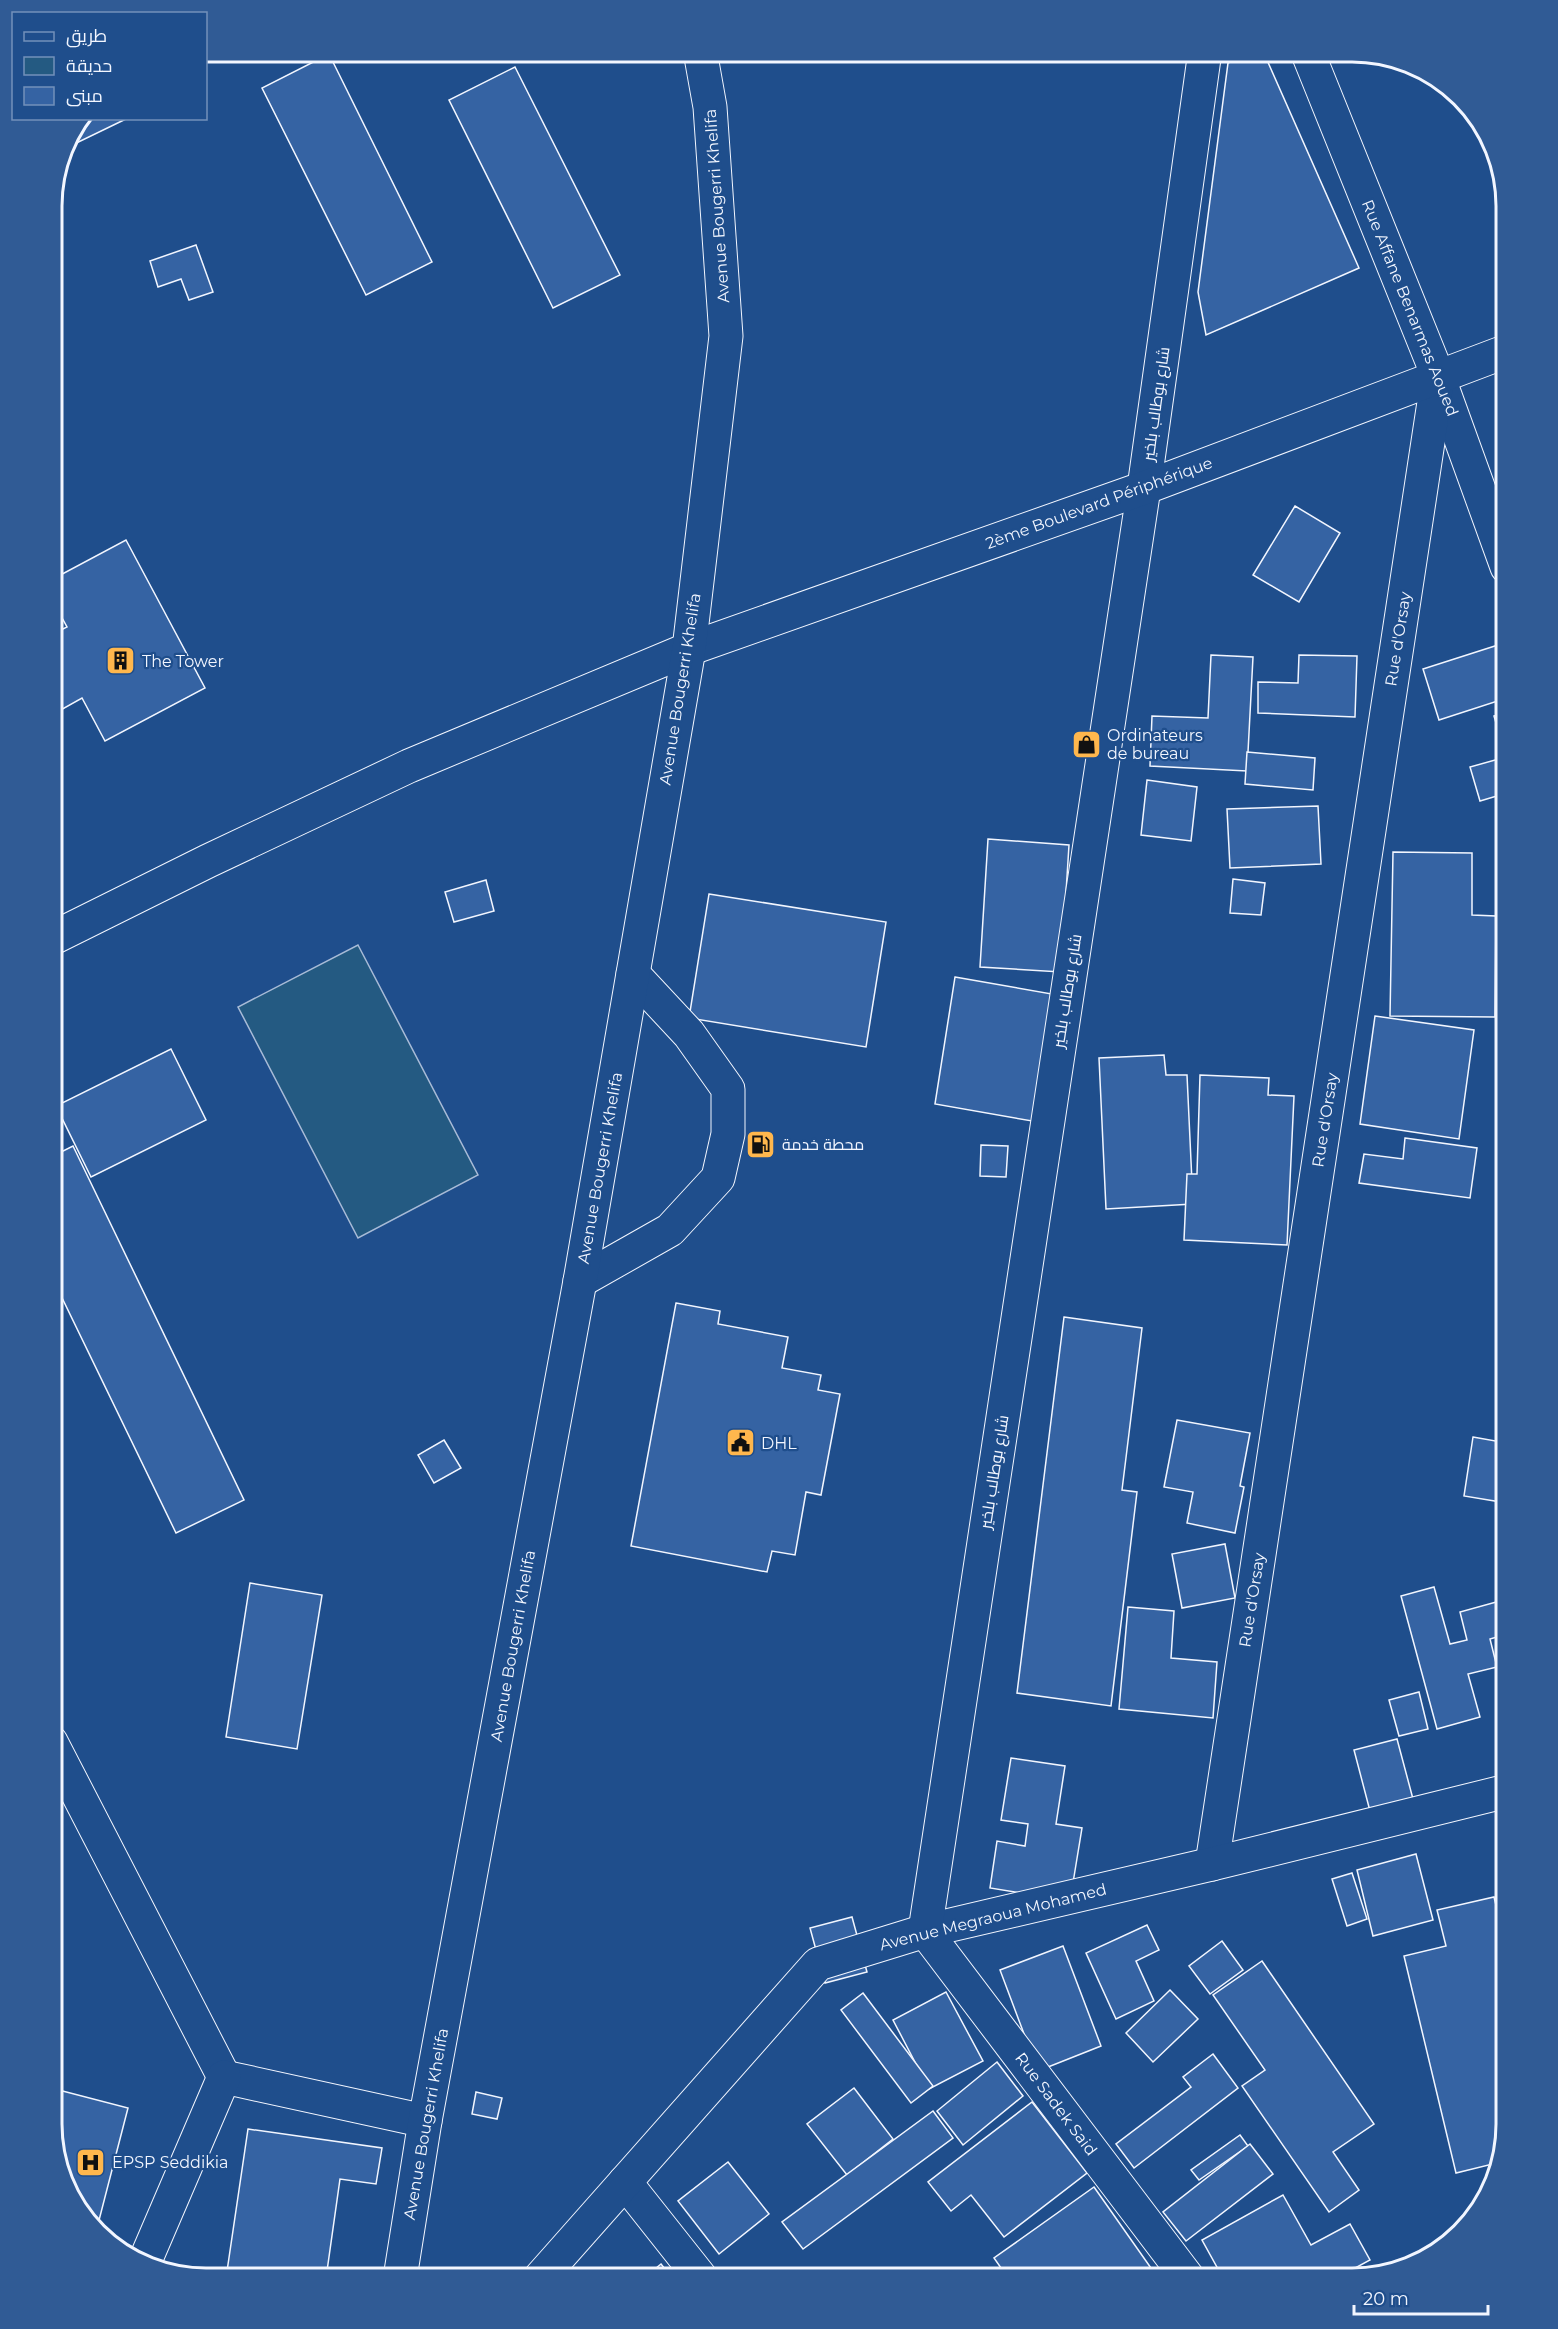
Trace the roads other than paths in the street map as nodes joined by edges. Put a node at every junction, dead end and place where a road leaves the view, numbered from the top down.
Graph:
1 (702, 62) edge
2 (1203, 62) edge
3 (1311, 62) edge
4 (1496, 355) edge
5 (1438, 376) junction
6 (1144, 488) junction
7 (1496, 537) edge
8 (689, 649) junction
9 (62, 934) edge
10 (633, 974) junction
11 (580, 1281) junction
12 (62, 1763) edge
13 (1496, 1794) edge
14 (1212, 1864) junction
15 (925, 1930) junction
16 (224, 2077) junction
17 (425, 2121) junction
18 (625, 2182) junction
19 (147, 2255) edge
20 (402, 2267) edge
21 (549, 2267) edge
22 (693, 2267) edge
23 (1180, 2268) edge

1 - 8 street, Avenue Bougerri Khelifa
2 - 6 street, شارع بوطالب بلخير
3 - 5 street, Rue Affane Benarmas Aoued
4 - 5 street, 2ème Boulevard Périphérique
5 - 6 street, 2ème Boulevard Périphérique
5 - 7 street, Rue Affane Benarmas Aoued
5 - 14 street, Rue d'Orsay
6 - 8 street, 2ème Boulevard Périphérique
6 - 15 street, شارع بوطالب بلخير
8 - 9 street, 2ème Boulevard Périphérique
8 - 10 street, Avenue Bougerri Khelifa
10 - 11 street, Avenue Bougerri Khelifa
10 - 11 street
11 - 17 street, Avenue Bougerri Khelifa
12 - 16 street
13 - 14 street, Avenue Megraoua Mohamed
14 - 15 street, Avenue Megraoua Mohamed
15 - 18 street, Avenue Megraoua Mohamed
15 - 23 street, Rue Sadek Said
16 - 17 street
16 - 19 street
17 - 20 street, Avenue Bougerri Khelifa
18 - 21 street, Avenue Megraoua Mohamed
18 - 22 street

